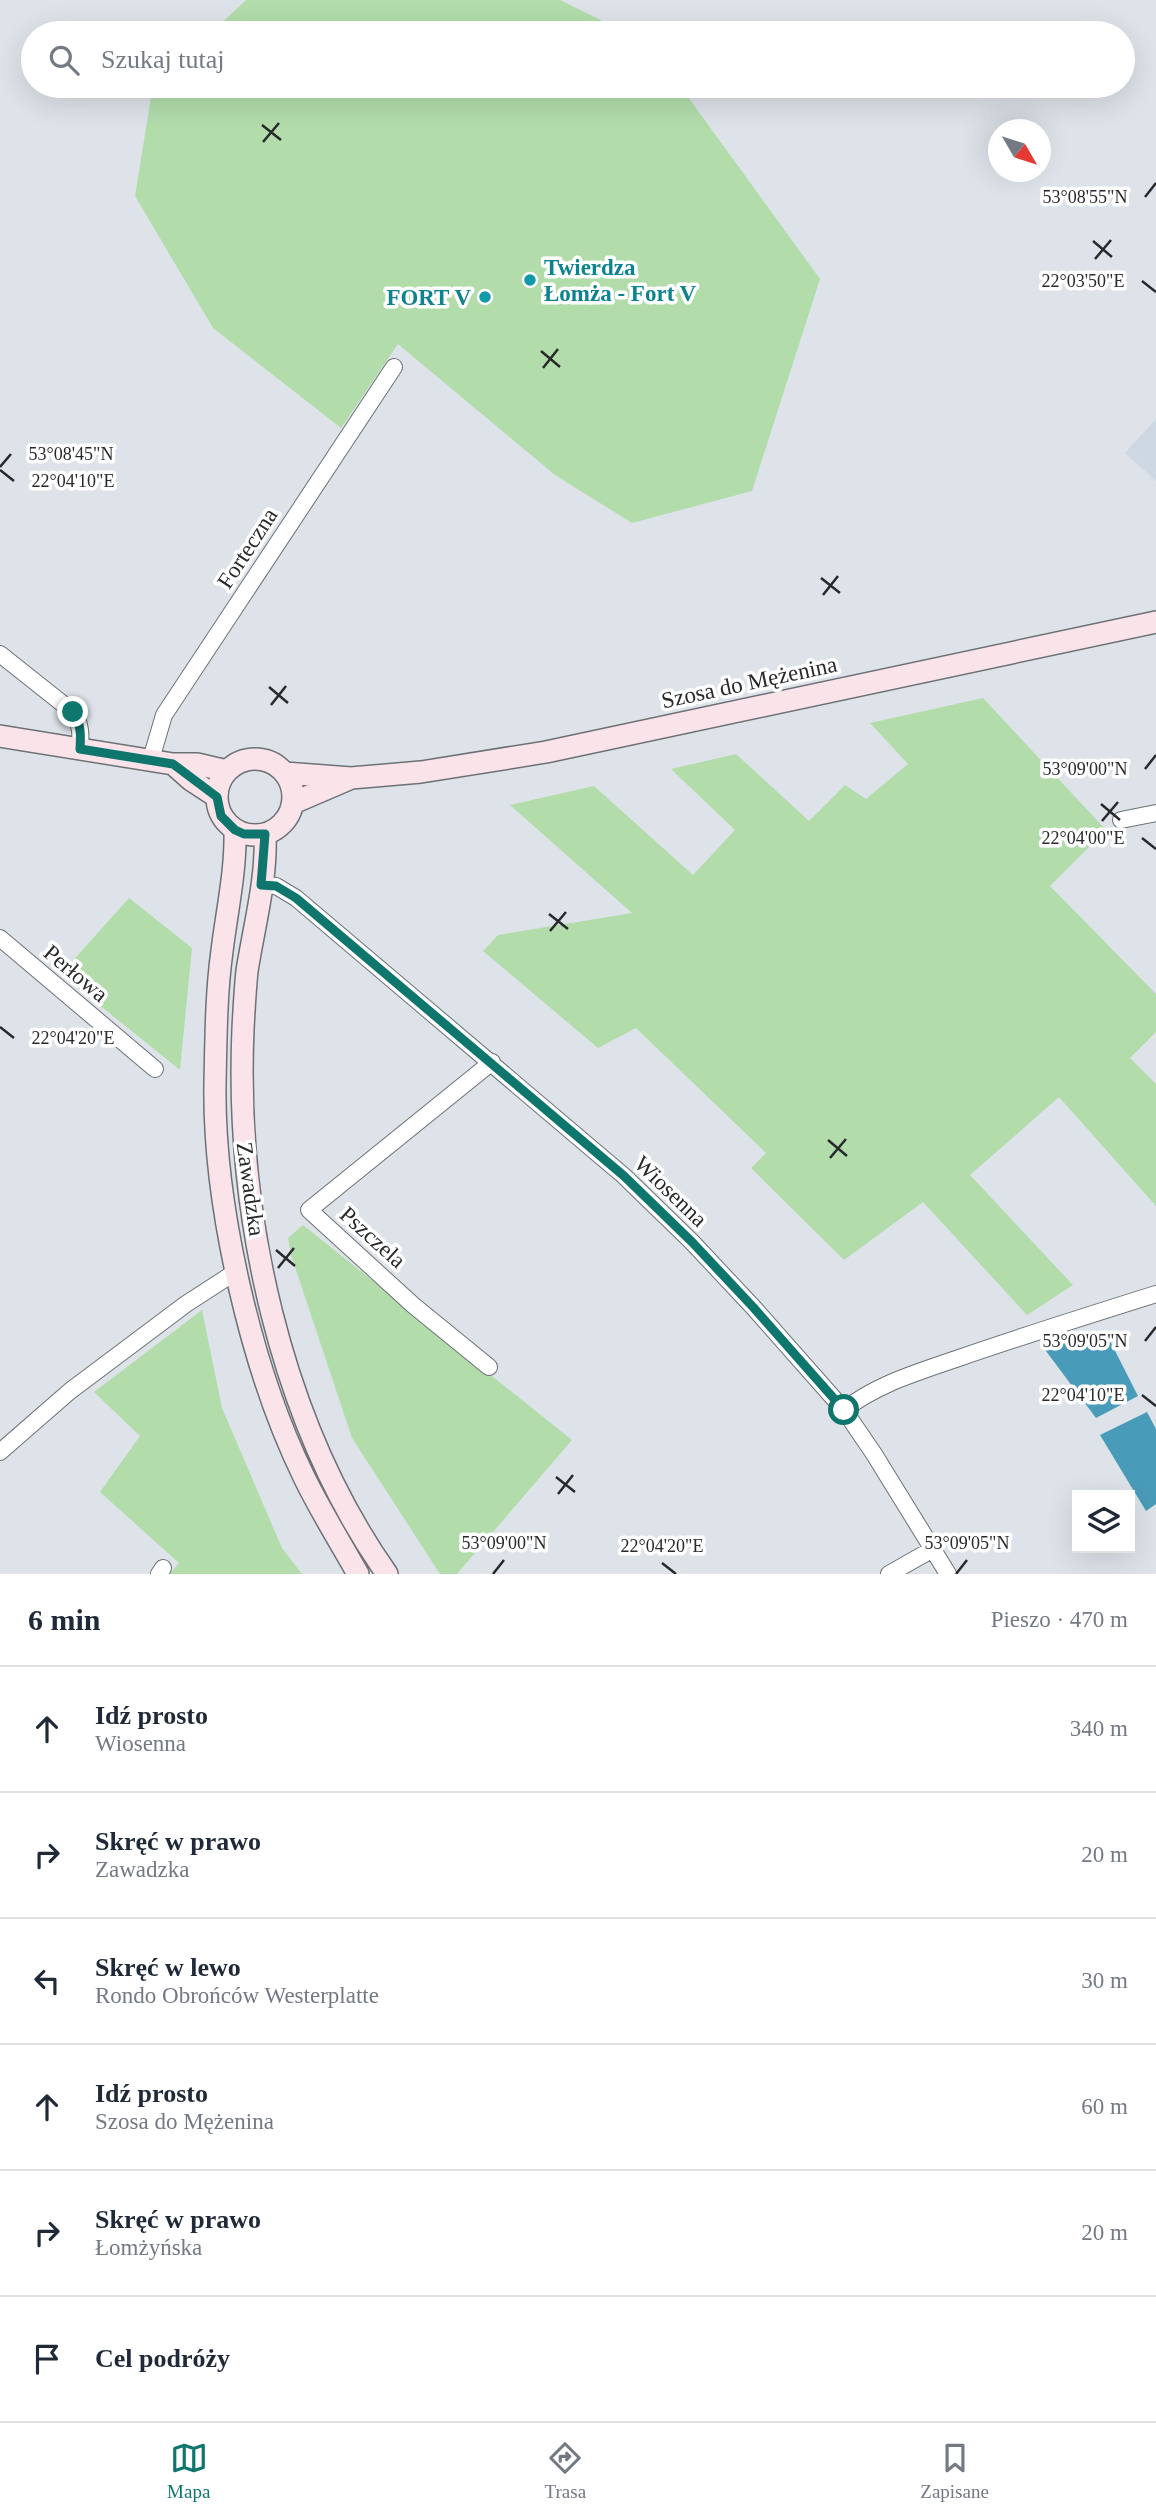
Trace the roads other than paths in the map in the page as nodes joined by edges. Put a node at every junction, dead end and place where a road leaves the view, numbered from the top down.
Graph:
1 (394, 367) dead end
2 (1156, 622) edge
3 (0, 654) edge
4 (0, 736) edge
5 (80, 749) junction
6 (151, 759) junction
7 (173, 764) junction
8 (227, 771) junction
9 (285, 773) junction
10 (351, 778) junction
11 (217, 797) junction
12 (293, 803) junction
13 (1156, 813) edge
14 (1121, 820) dead end
15 (235, 830) junction
16 (265, 834) junction
17 (261, 885) junction
18 (0, 938) edge
19 (217, 1029) junction
20 (243, 1031) junction
21 (492, 1062) junction
22 (155, 1069) dead end
23 (237, 1271) junction
24 (1156, 1294) edge
25 (489, 1367) dead end
26 (844, 1410) junction
27 (0, 1452) edge
28 (933, 1549) junction
29 (358, 1574) edge
30 (387, 1574) edge
31 (889, 1574) edge
32 (948, 1574) edge

1 - 6 street, Forteczna
2 - 10 street, Szosa do Mężenina
3 - 5 street
4 - 5 street
5 - 6 street
6 - 7 street
7 - 8 street
7 - 11 street
8 - 9 street
8 - 11 street
9 - 10 street, Szosa do Mężenina
9 - 12 street
10 - 12 street, Szosa do Mężenina
11 - 15 street
12 - 16 street
13 - 14 street
15 - 16 street
15 - 19 street, Zawadzka
16 - 17 street, Zawadzka
17 - 20 street, Zawadzka
17 - 21 street, Wiosenna
18 - 22 street, Perłowa
19 - 20 street
19 - 23 street, Zawadzka
20 - 30 street, Zawadzka
21 - 25 street, Pszczela
21 - 26 street, Wiosenna
23 - 27 street
23 - 29 street, Zawadzka
24 - 26 street
26 - 28 street, Wiosenna
28 - 31 street
28 - 32 street, Wiosenna

